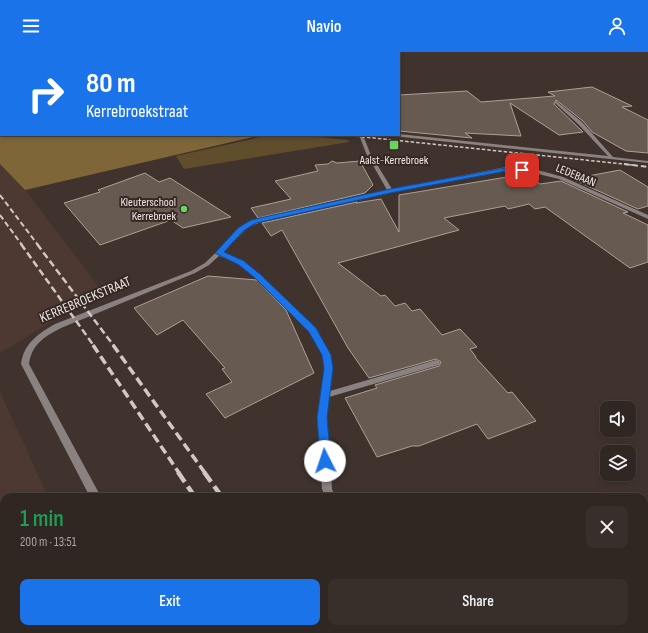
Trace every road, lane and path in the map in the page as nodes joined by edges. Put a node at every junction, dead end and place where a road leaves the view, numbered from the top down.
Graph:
1 (556, 102) dead end
2 (361, 136) edge
3 (400, 136) edge
4 (611, 157) junction
5 (648, 162) edge
6 (390, 191) junction
7 (648, 217) edge
8 (219, 253) junction
9 (436, 363) dead end
10 (326, 395) junction
11 (94, 493) edge
12 (328, 493) edge

1 - 4 street
2 - 6 street
3 - 4 street, LEDEBAAN
4 - 5 street, LEDEBAAN
6 - 7 street, LEDEBAAN
6 - 8 street, KERREBROEKSTRAAT
8 - 10 street
8 - 11 street, KERREBROEKSTRAAT
9 - 10 street
10 - 12 street

